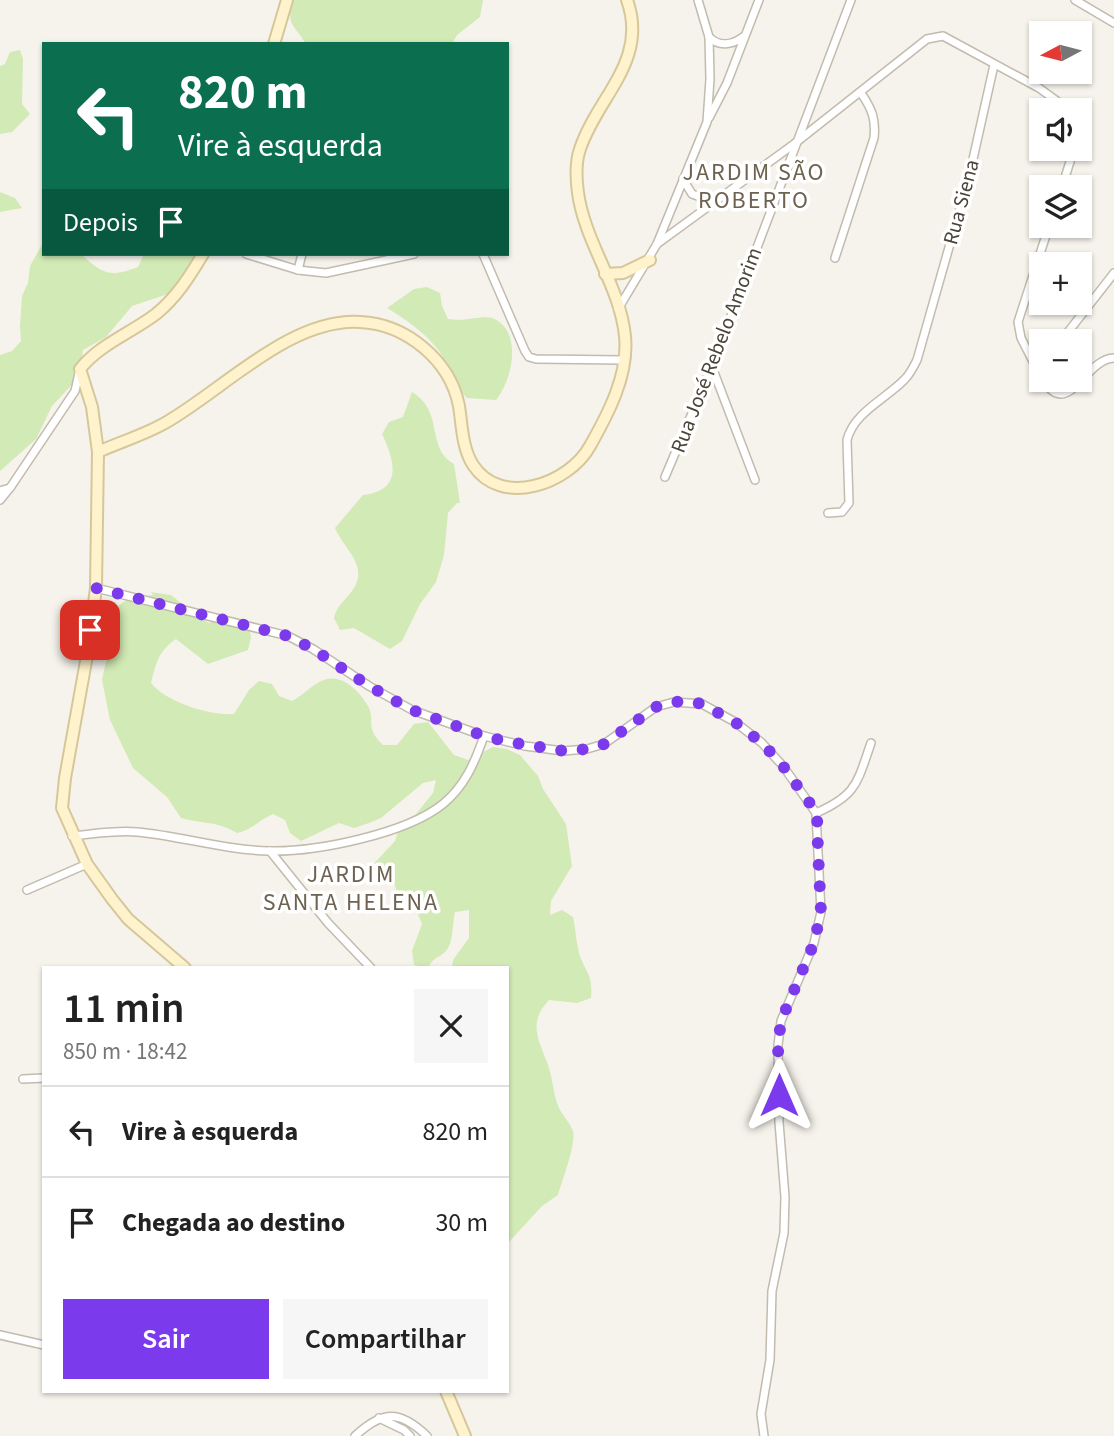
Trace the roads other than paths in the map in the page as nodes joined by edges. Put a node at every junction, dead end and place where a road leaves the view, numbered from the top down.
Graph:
1 (287, 0) edge
2 (626, 0) edge
3 (698, 0) edge
4 (760, 0) edge
5 (851, 0) edge
6 (1075, 0) edge
7 (1114, 23) edge
8 (709, 37) junction
9 (744, 37) junction
10 (275, 42) edge
11 (994, 65) junction
12 (710, 79) junction
13 (727, 83) junction
14 (861, 93) junction
15 (1053, 98) edge
16 (707, 121) junction
17 (794, 144) junction
18 (682, 179) junction
19 (714, 202) junction
20 (1045, 238) edge
21 (657, 244) junction
22 (202, 256) edge
23 (252, 256) edge
24 (302, 256) edge
25 (405, 256) edge
26 (484, 256) edge
27 (835, 258) dead end
28 (650, 260) junction
29 (298, 270) junction
30 (1114, 273) edge
31 (605, 274) junction
32 (618, 309) junction
33 (1070, 329) edge
34 (1029, 352) edge
35 (1114, 358) edge
36 (624, 360) junction
37 (712, 366) junction
38 (1092, 368) edge
39 (80, 369) junction
40 (98, 452) junction
41 (665, 477) dead end
42 (755, 480) dead end
43 (10, 488) junction
44 (0, 491) edge
45 (0, 500) edge
46 (828, 513) dead end
47 (96, 588) junction
48 (484, 736) junction
49 (871, 743) dead end
50 (817, 813) junction
51 (72, 836) junction
52 (270, 851) junction
53 (87, 864) junction
54 (27, 890) dead end
55 (183, 966) edge
56 (369, 966) edge
57 (42, 1078) edge
58 (23, 1079) dead end
59 (0, 1335) edge
60 (42, 1345) edge
61 (447, 1393) edge
62 (379, 1418) junction
63 (355, 1436) edge
64 (410, 1436) edge
65 (427, 1436) edge
66 (465, 1436) edge
67 (764, 1436) edge

1 - 10 street
2 - 31 street
3 - 8 street
4 - 9 street
5 - 17 street, Rua José Rebelo Amorim
6 - 7 street
8 - 9 street
8 - 12 street
9 - 13 street
11 - 14 street
11 - 15 street
11 - 46 street, Rua Siena
12 - 13 street
12 - 16 street
13 - 16 street
14 - 17 street
14 - 27 street
16 - 18 street
17 - 19 street
17 - 37 street, Rua José Rebelo Amorim
18 - 19 street
18 - 21 street
19 - 21 street
20 - 34 street
21 - 28 street
22 - 39 street
23 - 29 street
24 - 29 street
25 - 29 street
26 - 36 street
28 - 31 street
28 - 32 street
30 - 33 street
31 - 32 street
32 - 36 street
35 - 38 street
36 - 40 street
37 - 41 street, Rua José Rebelo Amorim
37 - 42 street
39 - 40 street
39 - 43 street
40 - 47 street
43 - 44 street
43 - 45 street
47 - 48 street
47 - 51 street
48 - 50 street
48 - 52 street
49 - 50 street
50 - 67 street
51 - 52 street
51 - 53 street
52 - 56 street
53 - 54 street
53 - 55 street
57 - 58 street
59 - 60 street
61 - 66 street
62 - 63 street
62 - 64 street
62 - 65 street

